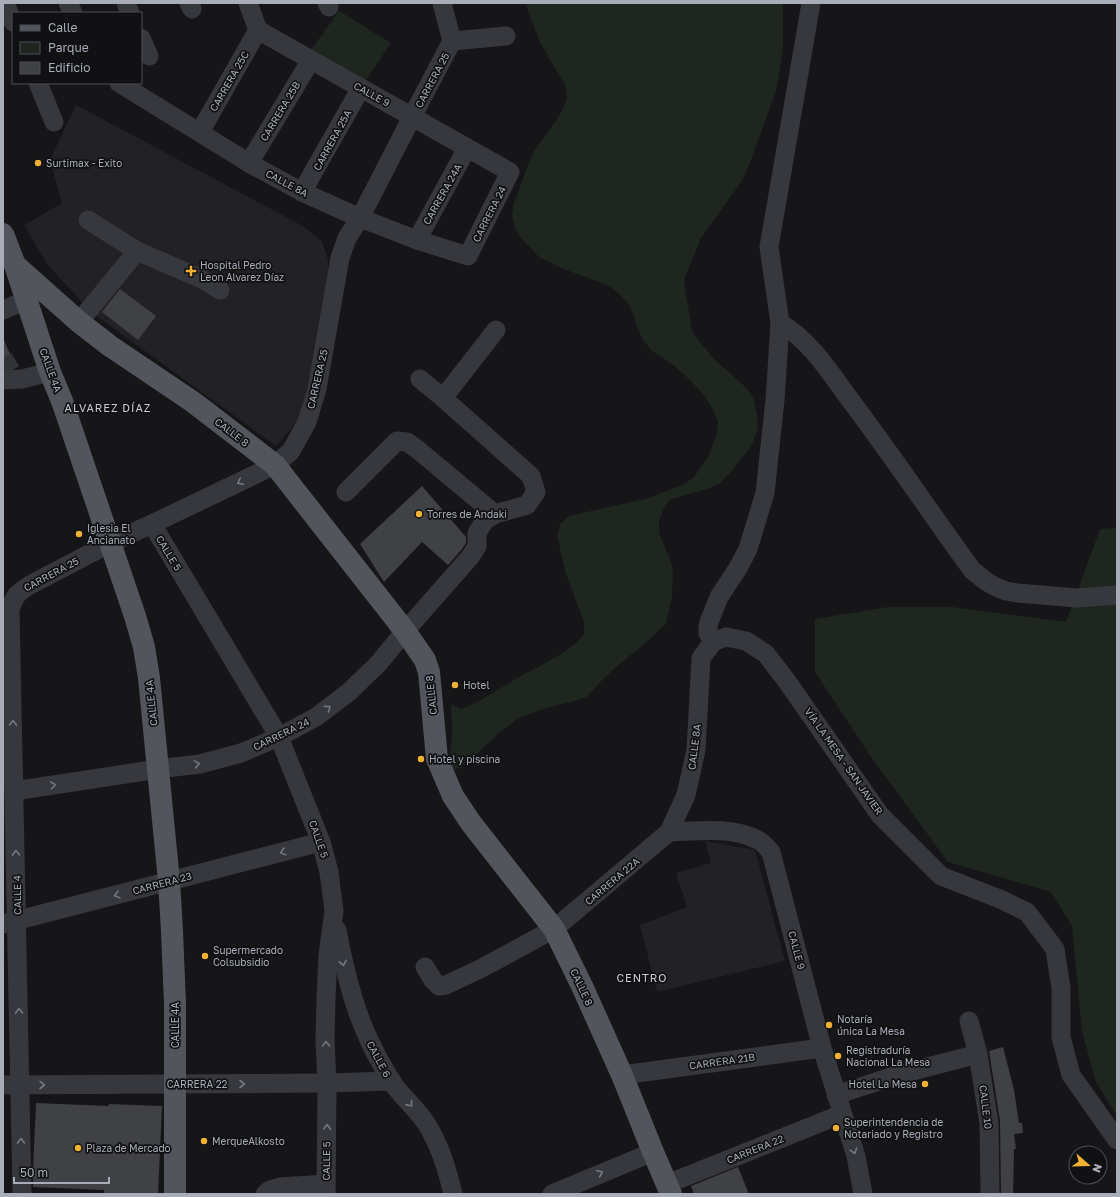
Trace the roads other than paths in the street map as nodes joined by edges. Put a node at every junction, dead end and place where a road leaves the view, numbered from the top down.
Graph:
1 (5, 3) edge
2 (68, 3) edge
3 (248, 3) edge
4 (442, 3) edge
5 (811, 3) edge
6 (72, 12) edge
7 (12, 20) edge
8 (258, 30) junction
9 (506, 36) dead end
10 (142, 40) edge
11 (452, 41) junction
12 (149, 56) dead end
13 (311, 60) junction
14 (38, 84) edge
15 (121, 84) edge
16 (361, 88) junction
17 (412, 117) junction
18 (54, 122) dead end
19 (200, 132) junction
20 (467, 148) junction
21 (249, 163) junction
22 (510, 172) joint
23 (302, 192) junction
24 (360, 218) junction
25 (88, 220) dead end
26 (3, 234) edge
27 (417, 240) junction
28 (137, 251) junction
29 (468, 256) joint
30 (15, 265) junction
31 (220, 290) dead end
32 (27, 300) junction
33 (3, 310) edge
34 (79, 322) junction
35 (780, 322) junction
36 (496, 330) dead end
37 (50, 372) junction
38 (12, 376) edge
39 (420, 379) dead end
40 (444, 398) junction
41 (275, 464) junction
42 (346, 492) dead end
43 (495, 514) junction
44 (152, 524) junction
45 (110, 543) junction
46 (1117, 595) edge
47 (14, 597) joint
48 (7, 620) edge
49 (405, 631) junction
50 (713, 642) junction
51 (279, 737) junction
52 (158, 769) junction
53 (14, 791) junction
54 (669, 832) junction
55 (321, 842) junction
56 (169, 881) junction
57 (334, 911) junction
58 (10, 922) edge
59 (554, 929) junction
60 (425, 967) dead end
61 (969, 1021) dead end
62 (822, 1048) junction
63 (978, 1054) junction
64 (622, 1075) junction
65 (392, 1081) junction
66 (327, 1083) junction
67 (175, 1084) junction
68 (12, 1085) edge
69 (836, 1095) junction
70 (842, 1114) junction
71 (1117, 1140) edge
72 (653, 1152) junction
73 (326, 1189) edge
74 (575, 1189) edge
75 (669, 1189) edge
76 (22, 1194) edge
77 (175, 1194) edge
78 (266, 1194) edge
79 (453, 1194) edge
80 (552, 1194) edge
81 (864, 1194) edge
82 (990, 1194) edge

1 - 7 street
2 - 6 street
3 - 8 street
4 - 11 street
5 - 35 street
8 - 13 street, CALLE 9
8 - 19 street, CARRERA 25C
9 - 11 street
10 - 12 street
11 - 17 street, CARRERA 25
13 - 16 street, CALLE 9
13 - 21 street, CARRERA 25B
14 - 18 street
15 - 19 street, CALLE 8A
16 - 17 street, CALLE 9
16 - 23 street, CARRERA 25A
17 - 20 street, CALLE 9
17 - 24 street, CARRERA 25
19 - 21 street, CALLE 8A
20 - 22 street, CALLE 9
20 - 27 street, CARRERA 24A
21 - 23 street, CALLE 8A
22 - 29 street, CARRERA 24
23 - 24 street, CALLE 8A
24 - 27 street, CALLE 8A
24 - 41 street, CARRERA 25
25 - 28 street
26 - 30 main road, CALLE 4A
27 - 29 street, CALLE 8A
28 - 31 street
28 - 34 street
30 - 32 main road, CALLE 4A
30 - 34 main road, CALLE 8
32 - 33 street
32 - 37 main road, CALLE 4A
34 - 41 main road, CALLE 8
35 - 46 street
35 - 50 street
36 - 40 street
37 - 38 street
37 - 45 main road, CALLE 4A
39 - 40 street
40 - 43 street
41 -> 44 street, CARRERA 25
41 - 49 main road, CALLE 8
42 - 43 street
43 - 49 street, CARRERA 24
44 - 45 street, CARRERA 25
44 - 51 street, CALLE 5
45 - 47 street, CARRERA 25
45 - 52 main road, CALLE 4A
47 - 48 street, CALLE 4
53 -> 48 street, CALLE 4
51 -> 49 street, CARRERA 24
49 - 59 main road, CALLE 8
50 - 54 street, CALLE 8A
50 - 71 street, VÍA LA MESA - SAN JAVIER
52 -> 51 street, CARRERA 24
51 - 55 street, CALLE 5
53 -> 52 street, CARRERA 24
52 - 56 main road, CALLE 4A
58 -> 53 street, CALLE 4
54 - 59 street, CARRERA 22A
54 - 62 street, CALLE 9
55 -> 56 street, CARRERA 23
55 - 57 street, CALLE 5
56 -> 58 street, CARRERA 23
56 - 67 main road, CALLE 4A
57 -> 65 street, CALLE 6
66 -> 57 street, CALLE 5
68 -> 58 street, CALLE 4
59 - 60 street, CARRERA 22A
59 - 64 main road, CALLE 8
61 - 63 street, CALLE 10
62 - 64 street, CARRERA 21B
62 - 69 street, CALLE 9
63 - 69 street
63 - 82 street, CALLE 10
64 - 72 main road, CALLE 8
65 - 66 street, CARRERA 22
65 -> 79 street, CALLE 6
67 -> 66 street, CARRERA 22
73 -> 66 street, CALLE 5
68 -> 67 street, CARRERA 22
67 - 77 main road, CALLE 4A
76 -> 68 street, CALLE 4
69 - 70 street, CALLE 9
70 - 75 street, CARRERA 22
70 -> 81 street, CALLE 9
74 -> 72 street
72 - 75 main road, CALLE 8
73 - 78 street
74 - 80 street

